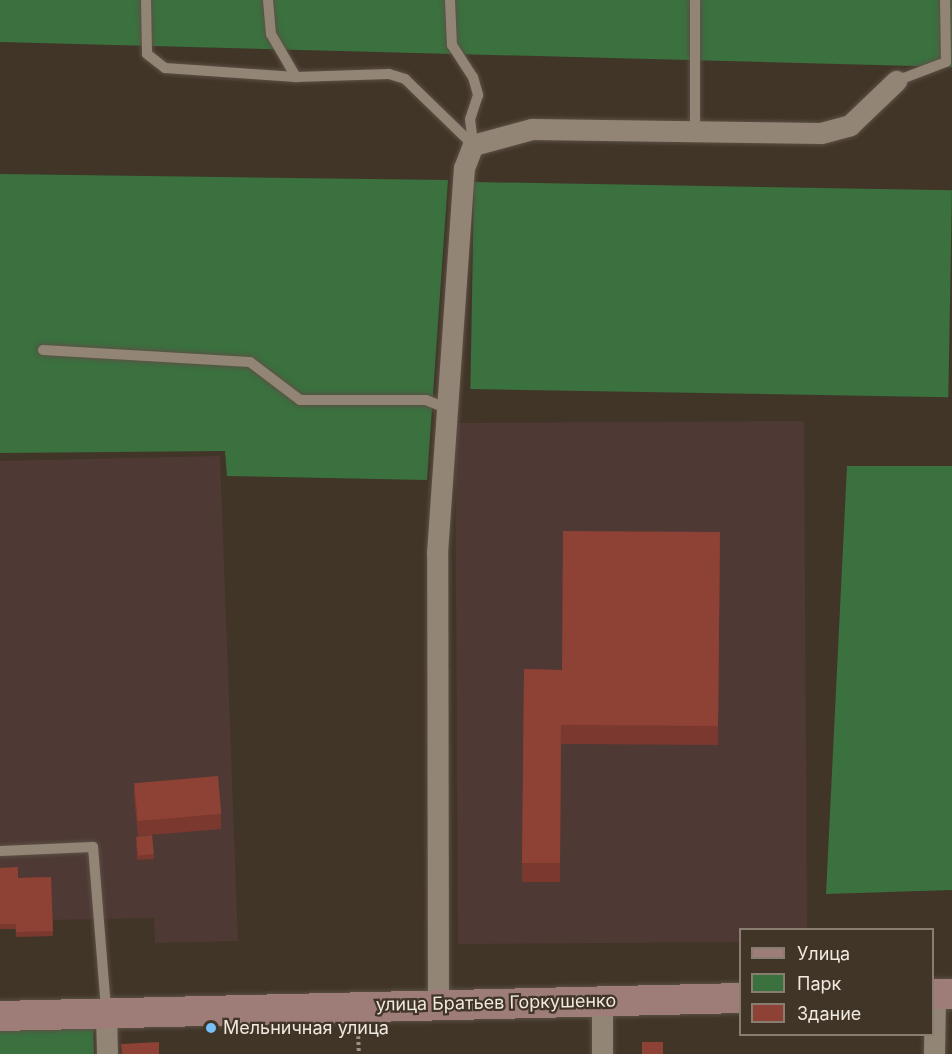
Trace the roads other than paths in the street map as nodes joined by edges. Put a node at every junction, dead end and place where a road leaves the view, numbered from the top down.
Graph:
1 (146, 0) edge
2 (268, 0) edge
3 (450, 0) edge
4 (695, 0) edge
5 (945, 0) edge
6 (296, 77) junction
7 (896, 81) joint
8 (695, 128) junction
9 (473, 146) junction
10 (43, 350) dead end
11 (446, 408) junction
12 (0, 851) edge
13 (940, 994) edge
14 (739, 998) edge
15 (602, 1000) junction
16 (438, 1004) junction
17 (106, 1013) junction
18 (0, 1016) edge
19 (107, 1054) edge
20 (602, 1054) edge
21 (934, 1054) edge

1 - 6 lane
2 - 6 lane
3 - 9 lane
4 - 8 lane
5 - 7 lane
6 - 9 lane
7 - 8 street
8 - 9 street
9 - 11 street
10 - 11 lane
11 - 16 street
12 - 17 lane
13 - 21 street
14 - 15 street, улица Братьев Горкушенко
15 - 16 street, улица Братьев Горкушенко
15 - 20 street
16 - 17 street, улица Братьев Горкушенко
17 - 18 street, улица Братьев Горкушенко
17 - 19 street

